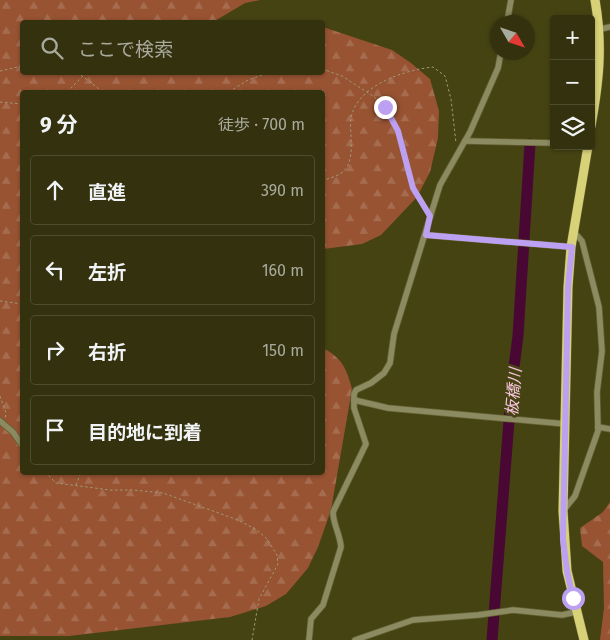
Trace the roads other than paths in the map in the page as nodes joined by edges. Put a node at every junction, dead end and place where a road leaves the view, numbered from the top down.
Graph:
1 (511, 0) edge
2 (596, 0) edge
3 (508, 15) edge
4 (605, 28) edge
5 (500, 60) edge
6 (594, 105) edge
7 (465, 141) junction
8 (550, 143) edge
9 (587, 150) edge
10 (574, 232) junction
11 (426, 235) junction
12 (572, 247) junction
13 (354, 400) junction
14 (2, 423) edge
15 (566, 424) junction
16 (598, 427) junction
17 (610, 429) edge
18 (20, 442) edge
19 (563, 511) junction
20 (576, 612) junction
21 (309, 640) edge
22 (358, 640) edge
23 (584, 640) edge

1 - 3 street
2 - 4 main road
4 - 6 main road
5 - 7 street
7 - 8 street
7 - 11 street
9 - 10 main road
10 - 12 main road
10 - 16 street
11 - 12 street
11 - 13 street
12 - 15 main road
13 - 15 street
13 - 21 street
14 - 18 street
15 - 19 main road
16 - 17 street
16 - 19 street
19 - 20 main road
20 - 22 street
20 - 23 main road

